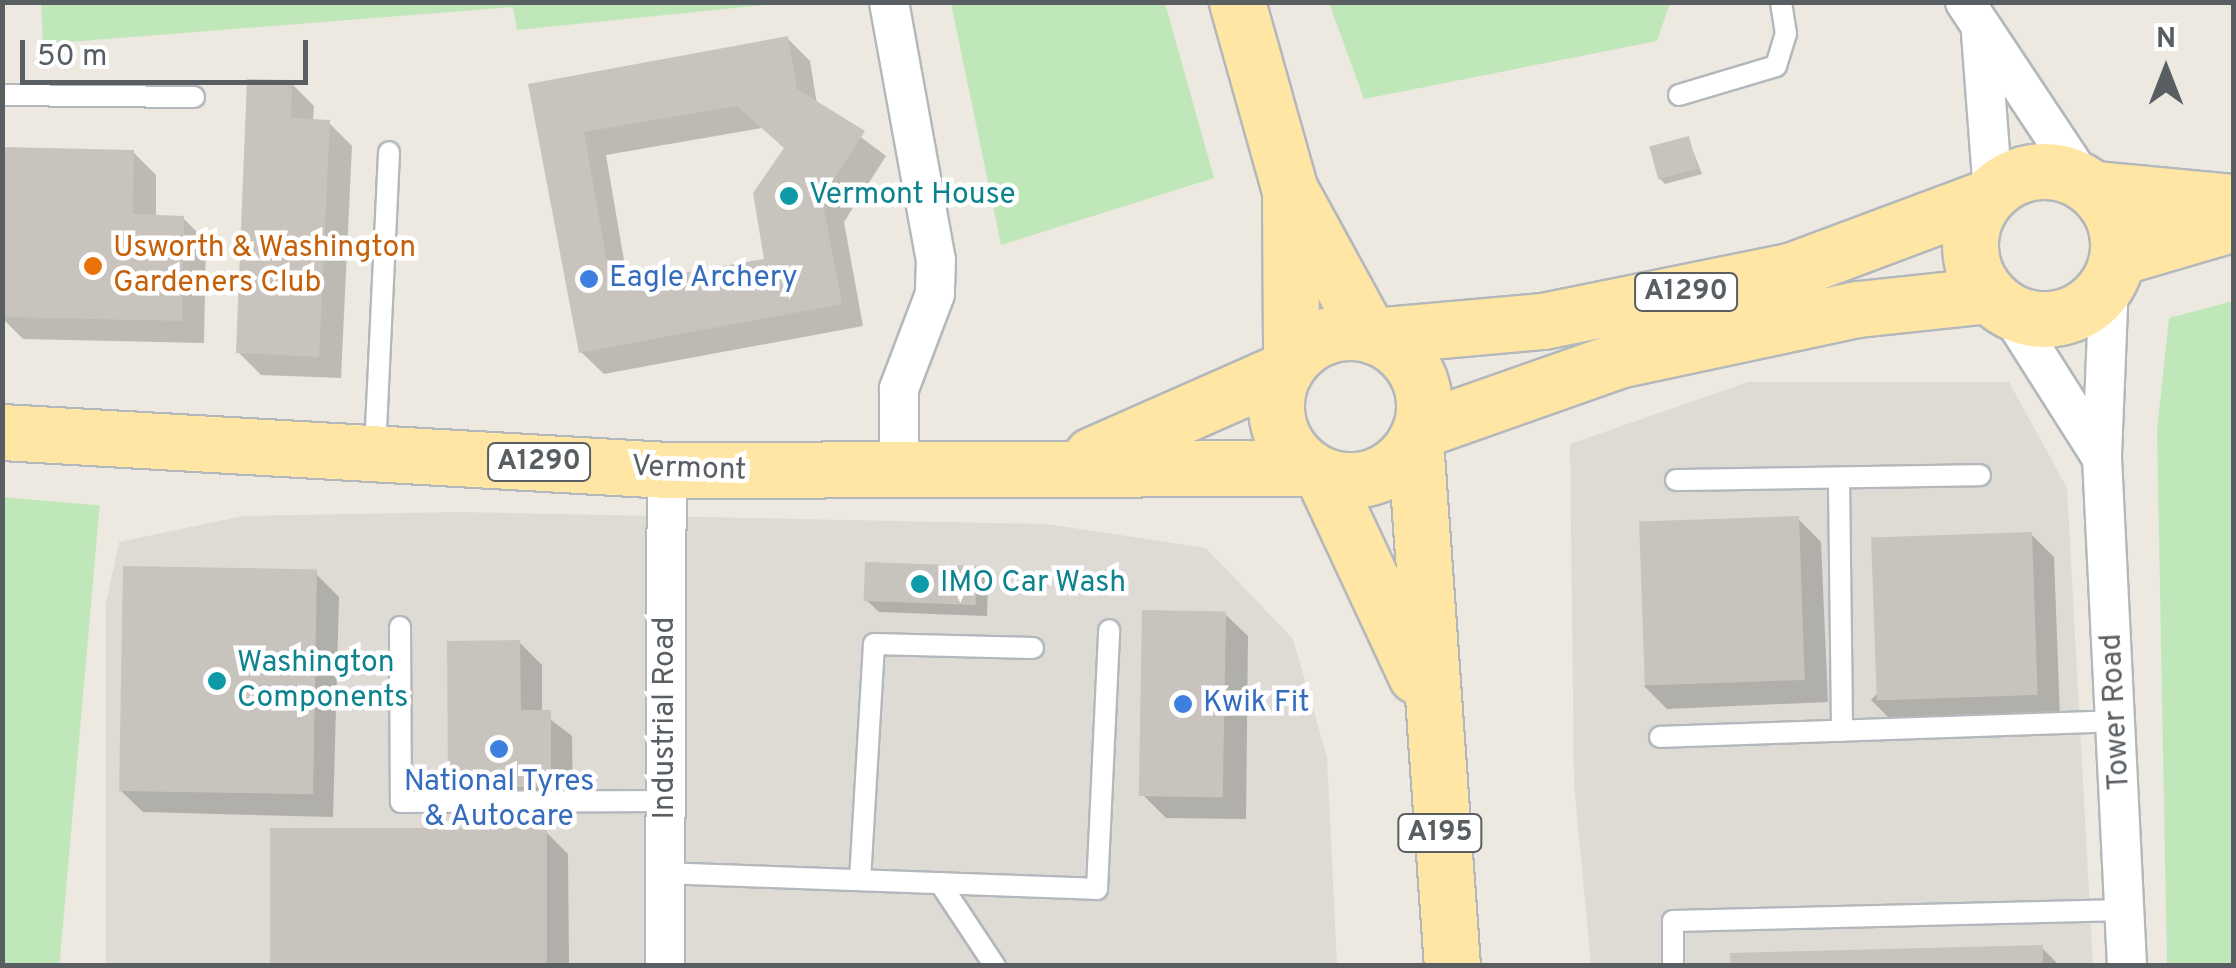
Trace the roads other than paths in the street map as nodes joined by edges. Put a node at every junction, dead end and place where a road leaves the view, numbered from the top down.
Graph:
1 (889, 2) edge
2 (1237, 2) edge
3 (1782, 2) edge
4 (1973, 16) edge
5 (1679, 94) dead end
6 (2, 95) edge
7 (194, 97) dead end
8 (389, 152) dead end
9 (2090, 187) junction
10 (1290, 190) junction
11 (1989, 195) junction
12 (2234, 202) edge
13 (2234, 223) edge
14 (2113, 269) junction
15 (1999, 303) junction
16 (1371, 335) junction
17 (1288, 365) junction
18 (2, 432) edge
19 (1418, 436) junction
20 (375, 452) junction
21 (2102, 458) junction
22 (1076, 462) junction
23 (667, 470) junction
24 (1315, 472) junction
25 (1980, 474) dead end
26 (900, 475) junction
27 (1676, 480) dead end
28 (1839, 480) junction
29 (400, 627) dead end
30 (1109, 630) dead end
31 (1033, 648) dead end
32 (1428, 701) junction
33 (2120, 721) junction
34 (1842, 731) junction
35 (1660, 738) dead end
36 (666, 801) junction
37 (666, 872) junction
38 (860, 880) junction
39 (940, 883) junction
40 (2125, 910) junction
41 (665, 966) edge
42 (996, 966) edge
43 (1452, 966) edge
44 (1673, 966) edge
45 (2126, 966) edge

1 - 26 street
2 - 10 main road, A195
3 - 5 lane
4 - 9 street
4 - 11 street
6 - 7 lane
8 - 20 lane
9 - 11 main road, A1290
9 - 12 main road, A1290
9 - 14 main road
10 - 16 main road, A195
10 - 17 main road, A195
11 - 15 main road
11 - 16 main road, A1290
13 - 14 main road, A1290
14 - 15 main road, A1290
14 - 21 street, Tower Road
15 - 19 main road, A1290
15 - 21 street, Tower Road
16 - 17 main road
16 - 19 main road, A195
17 - 22 main road, Vermont / A1290
17 - 24 main road, A195
18 - 20 main road, Vermont / A1290
19 - 24 main road
19 - 32 main road, A195
20 - 23 main road, Vermont / A1290
21 - 33 street, Tower Road
22 - 24 main road, Vermont / A1290
22 - 26 main road, Vermont / A1290
23 - 26 main road, Vermont / A1290
23 - 36 street, Industrial Road
24 - 32 main road, A195
25 - 28 lane
27 - 28 lane
28 - 34 lane
29 - 36 lane
30 - 39 lane
31 - 38 lane
32 - 43 main road, A195
33 - 34 lane
33 - 40 street, Tower Road
34 - 35 lane
36 - 37 street, Industrial Road
37 - 38 lane
37 - 41 street, Industrial Road
38 - 39 lane
39 - 42 lane
40 - 44 lane
40 - 45 street, Tower Road

